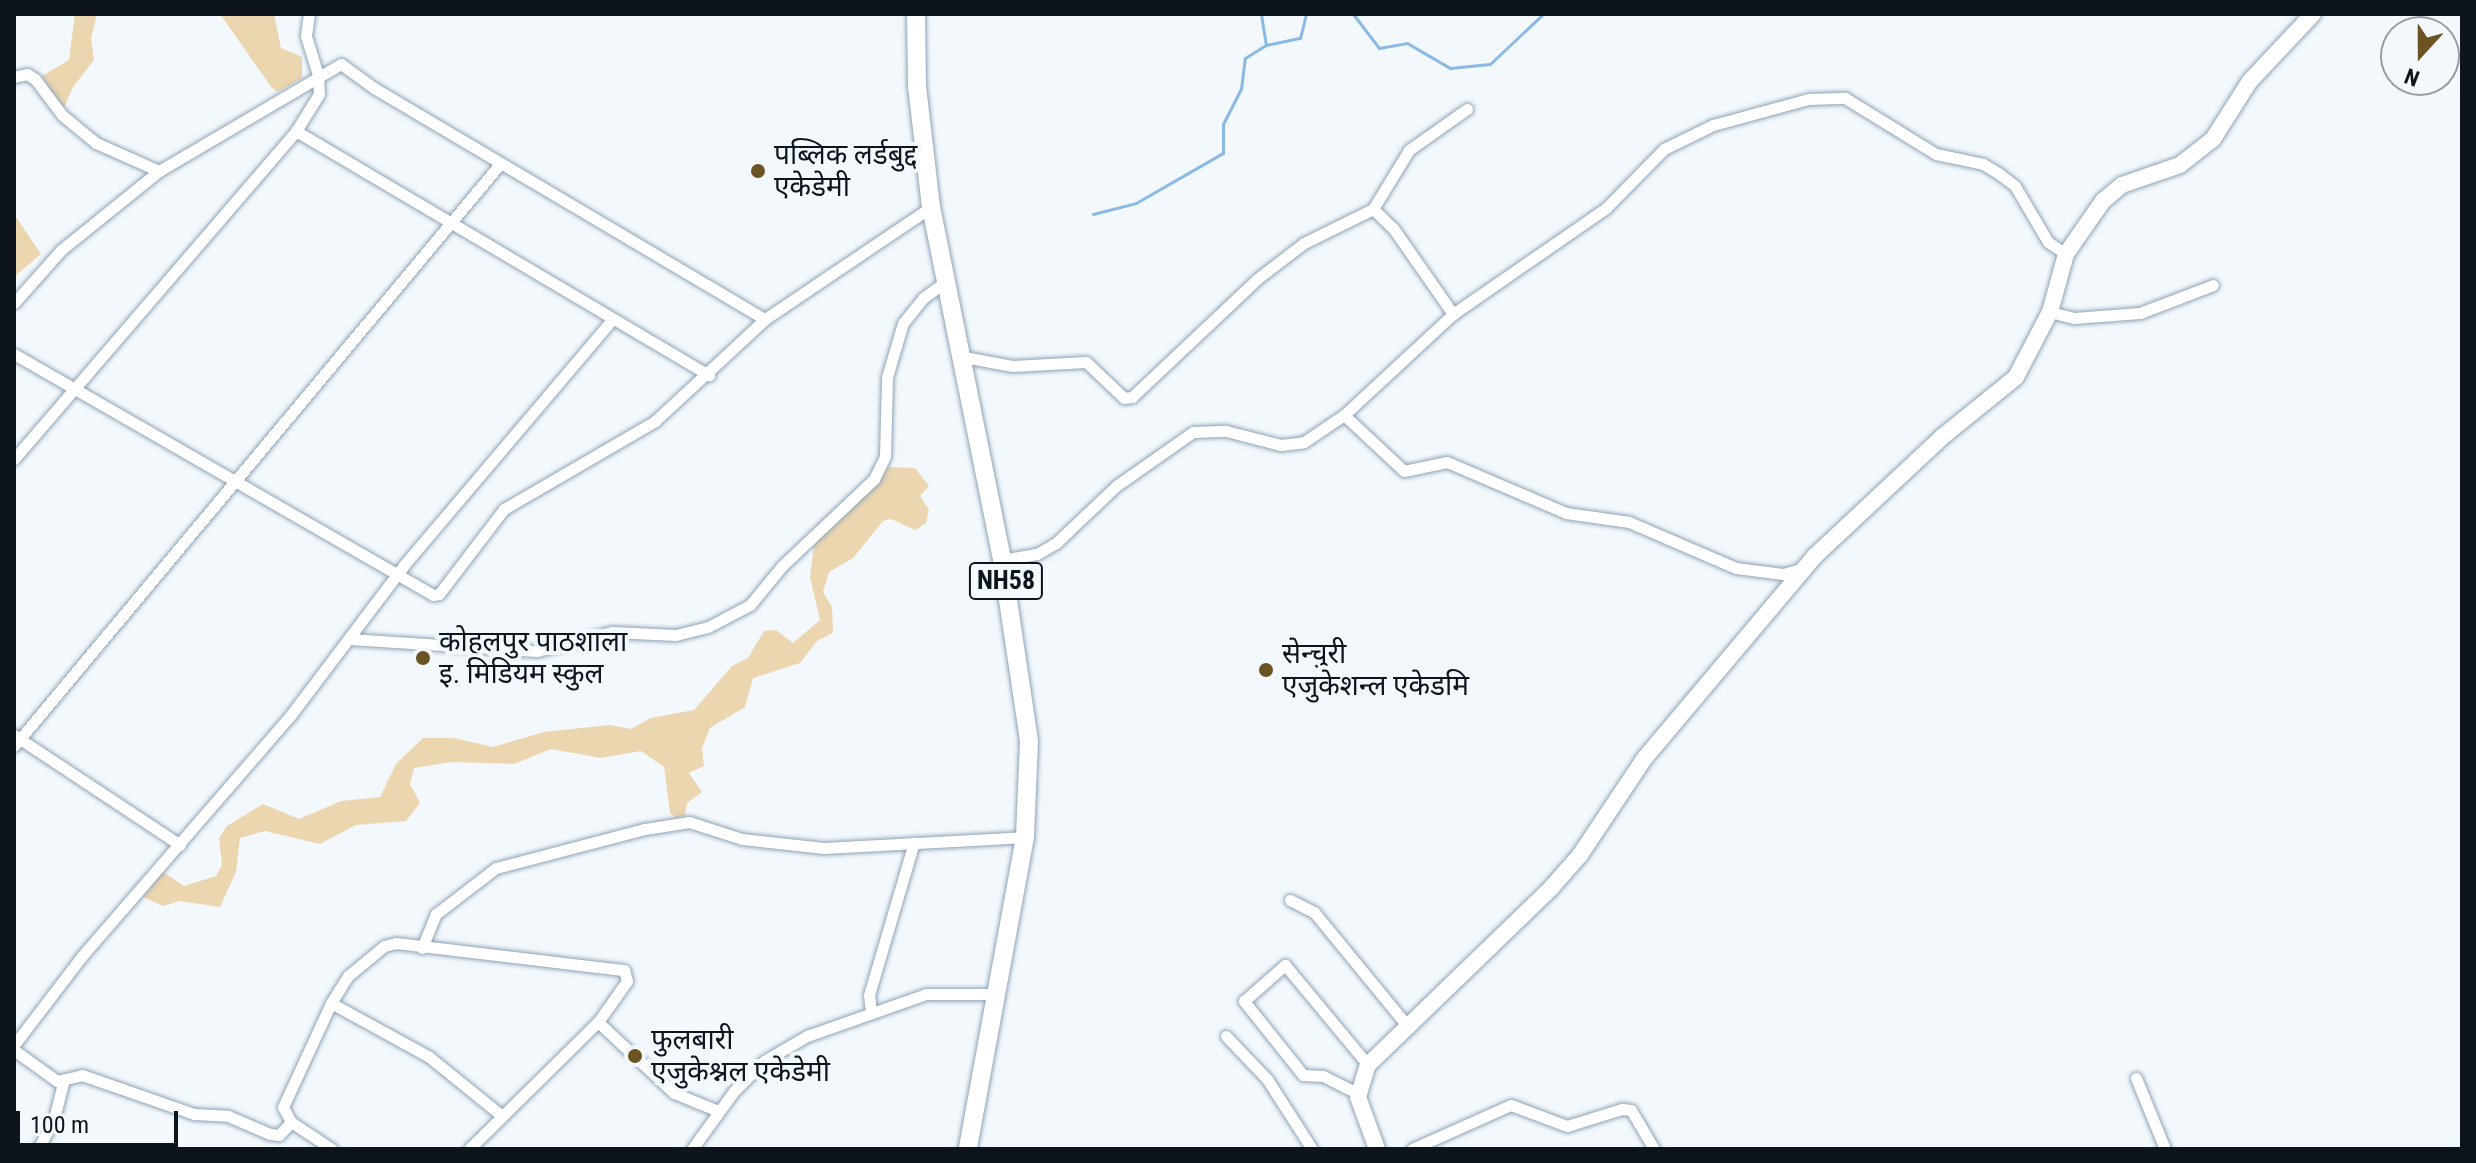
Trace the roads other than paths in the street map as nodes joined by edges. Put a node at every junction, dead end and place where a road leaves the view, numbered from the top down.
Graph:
1 (309, 14) edge
2 (916, 14) edge
3 (2313, 14) edge
4 (318, 75) junction
5 (14, 77) edge
6 (1467, 109) dead end
7 (296, 131) junction
8 (500, 164) junction
9 (159, 171) junction
10 (931, 207) junction
11 (1373, 209) junction
12 (451, 226) junction
13 (2066, 254) junction
14 (946, 281) junction
15 (2213, 285) dead end
16 (14, 303) edge
17 (2050, 312) junction
18 (1453, 314) junction
19 (765, 319) junction
20 (612, 320) junction
21 (14, 354) edge
22 (964, 357) junction
23 (709, 375) junction
24 (71, 389) junction
25 (1344, 415) junction
26 (14, 459) edge
27 (234, 483) junction
28 (1002, 560) junction
29 (1805, 568) junction
30 (396, 578) junction
31 (349, 639) junction
32 (16, 739) edge
33 (1025, 837) junction
34 (914, 842) junction
35 (180, 845) junction
36 (1290, 900) dead end
37 (422, 948) junction
38 (1000, 994) junction
39 (331, 1003) junction
40 (871, 1013) junction
41 (598, 1022) junction
42 (1409, 1028) junction
43 (1226, 1036) dead end
44 (14, 1047) edge
45 (1368, 1065) junction
46 (2136, 1078) dead end
47 (63, 1082) junction
48 (1359, 1094) junction
49 (718, 1111) junction
50 (502, 1116) junction
51 (291, 1122) junction
52 (1379, 1145) edge
53 (38, 1149) edge
54 (332, 1149) edge
55 (469, 1149) edge
56 (692, 1149) edge
57 (968, 1149) edge
58 (1312, 1149) edge
59 (1412, 1149) edge
60 (1654, 1149) edge
61 (2165, 1149) edge

1 - 4 street
2 - 10 main road, NH58
3 - 13 street
4 - 7 street
4 - 8 street
4 - 9 street
5 - 9 street
6 - 11 street
7 - 12 street
7 - 24 street
8 - 12 street
8 - 19 street
9 - 16 street
10 - 14 main road, NH58
10 - 19 street
11 - 18 street
11 - 22 street
12 - 20 street
12 - 27 street
13 - 17 street
13 - 18 street
14 - 22 main road, NH58
14 - 31 street
15 - 17 street
17 - 29 street
18 - 25 street
19 - 23 street
20 - 23 street
20 - 30 street
21 - 24 street
22 - 28 main road, NH58
23 - 30 street
24 - 26 street
24 - 27 street
25 - 28 street
25 - 29 street
27 - 30 street
27 - 32 street
28 - 33 main road, NH58
29 - 42 street
30 - 31 street
31 - 35 street
32 - 35 street
33 - 34 street
33 - 38 main road, NH58
34 - 37 street
34 - 40 street
35 - 44 street
36 - 42 street
37 - 39 street
37 - 41 street
38 - 40 street
38 - 57 main road, NH58
39 - 50 street
39 - 51 street
40 - 49 street
41 - 49 street
41 - 50 street
42 - 45 street
43 - 58 street
44 - 47 street
45 - 48 street
45 - 48 street
46 - 61 street
47 - 51 street
47 - 53 street
48 - 52 street
49 - 56 street
50 - 55 street
51 - 54 street
59 - 60 street

